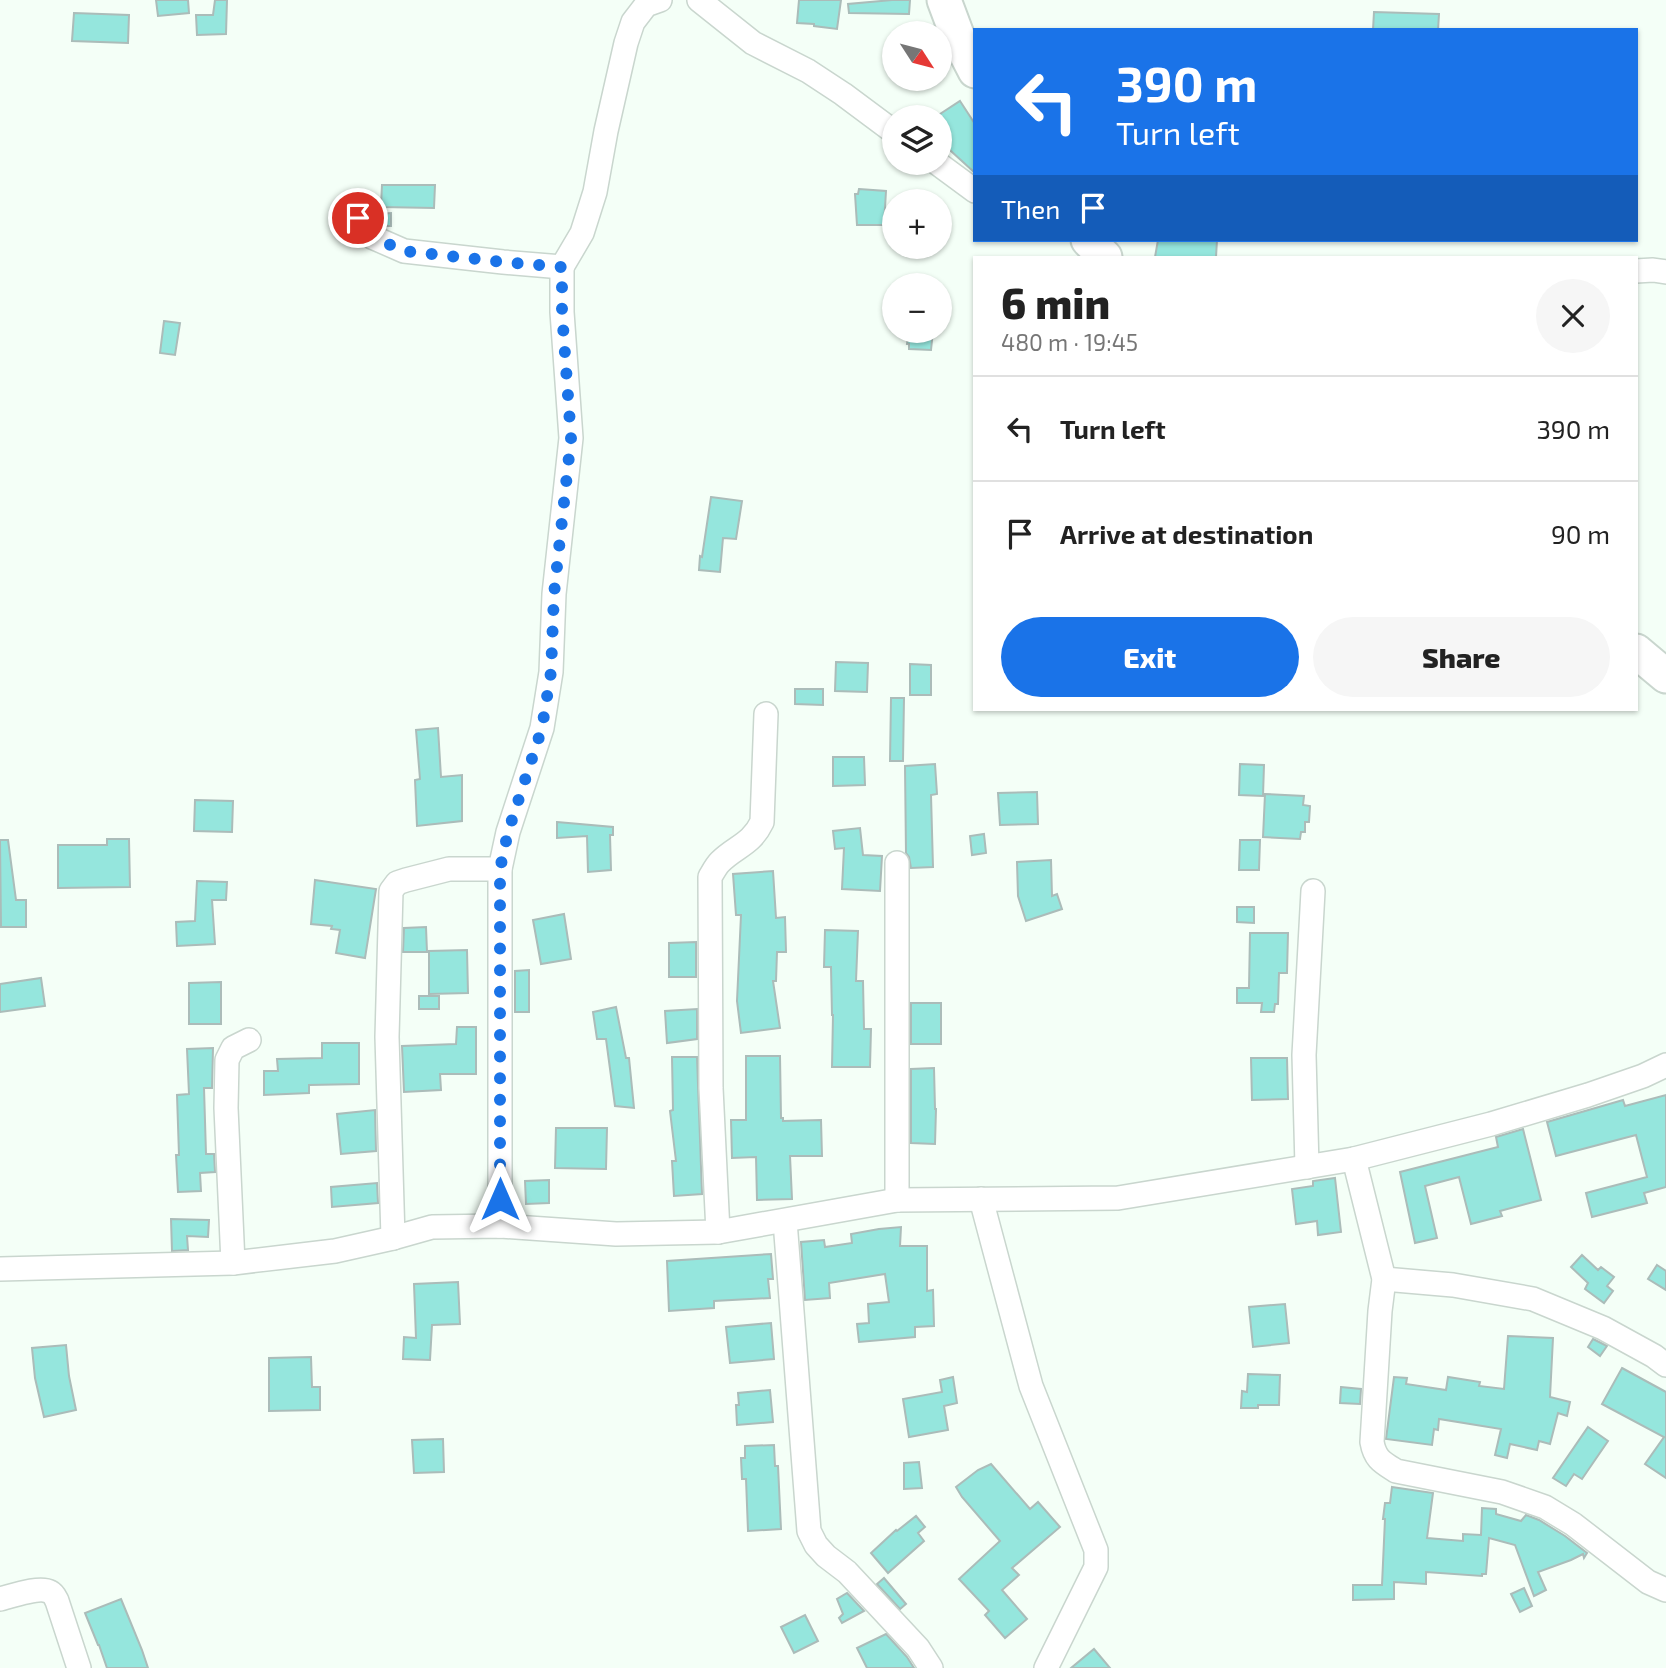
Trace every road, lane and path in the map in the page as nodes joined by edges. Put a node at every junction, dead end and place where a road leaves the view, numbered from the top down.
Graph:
1 (660, 0) edge
2 (699, 0) edge
3 (944, 0) edge
4 (973, 67) edge
5 (882, 123) edge
6 (952, 174) edge
7 (973, 190) edge
8 (358, 218) dead end
9 (1090, 242) edge
10 (1104, 256) edge
11 (562, 267) junction
12 (1638, 271) edge
13 (1666, 272) edge
14 (1638, 652) edge
15 (1666, 676) edge
16 (766, 714) dead end
17 (897, 863) dead end
18 (500, 869) junction
19 (1313, 891) dead end
20 (249, 1040) dead end
21 (1666, 1065) edge
22 (1354, 1159) junction
23 (1307, 1167) junction
24 (981, 1199) junction
25 (897, 1200) junction
26 (785, 1221) junction
27 (500, 1226) junction
28 (718, 1232) junction
29 (393, 1238) junction
30 (233, 1263) junction
31 (0, 1269) edge
32 (1384, 1279) junction
33 (1662, 1354) edge
34 (1666, 1590) edge
35 (0, 1599) edge
36 (79, 1668) edge
37 (931, 1668) edge
38 (1046, 1668) edge

1 - 11 street
2 - 5 street
3 - 4 highway
6 - 7 street
8 - 11 street
9 - 10 highway
11 - 18 street
12 - 13 street
14 - 15 highway
16 - 28 street
17 - 25 street
18 - 27 street
18 - 29 street
19 - 23 street
20 - 30 street
21 - 22 street
22 - 23 street
22 - 32 street
23 - 24 street
24 - 25 street
24 - 38 street
25 - 26 street
26 - 28 street
26 - 37 street
27 - 28 street
27 - 29 street
29 - 30 street
30 - 31 street
32 - 33 street
32 - 34 street
35 - 36 street

